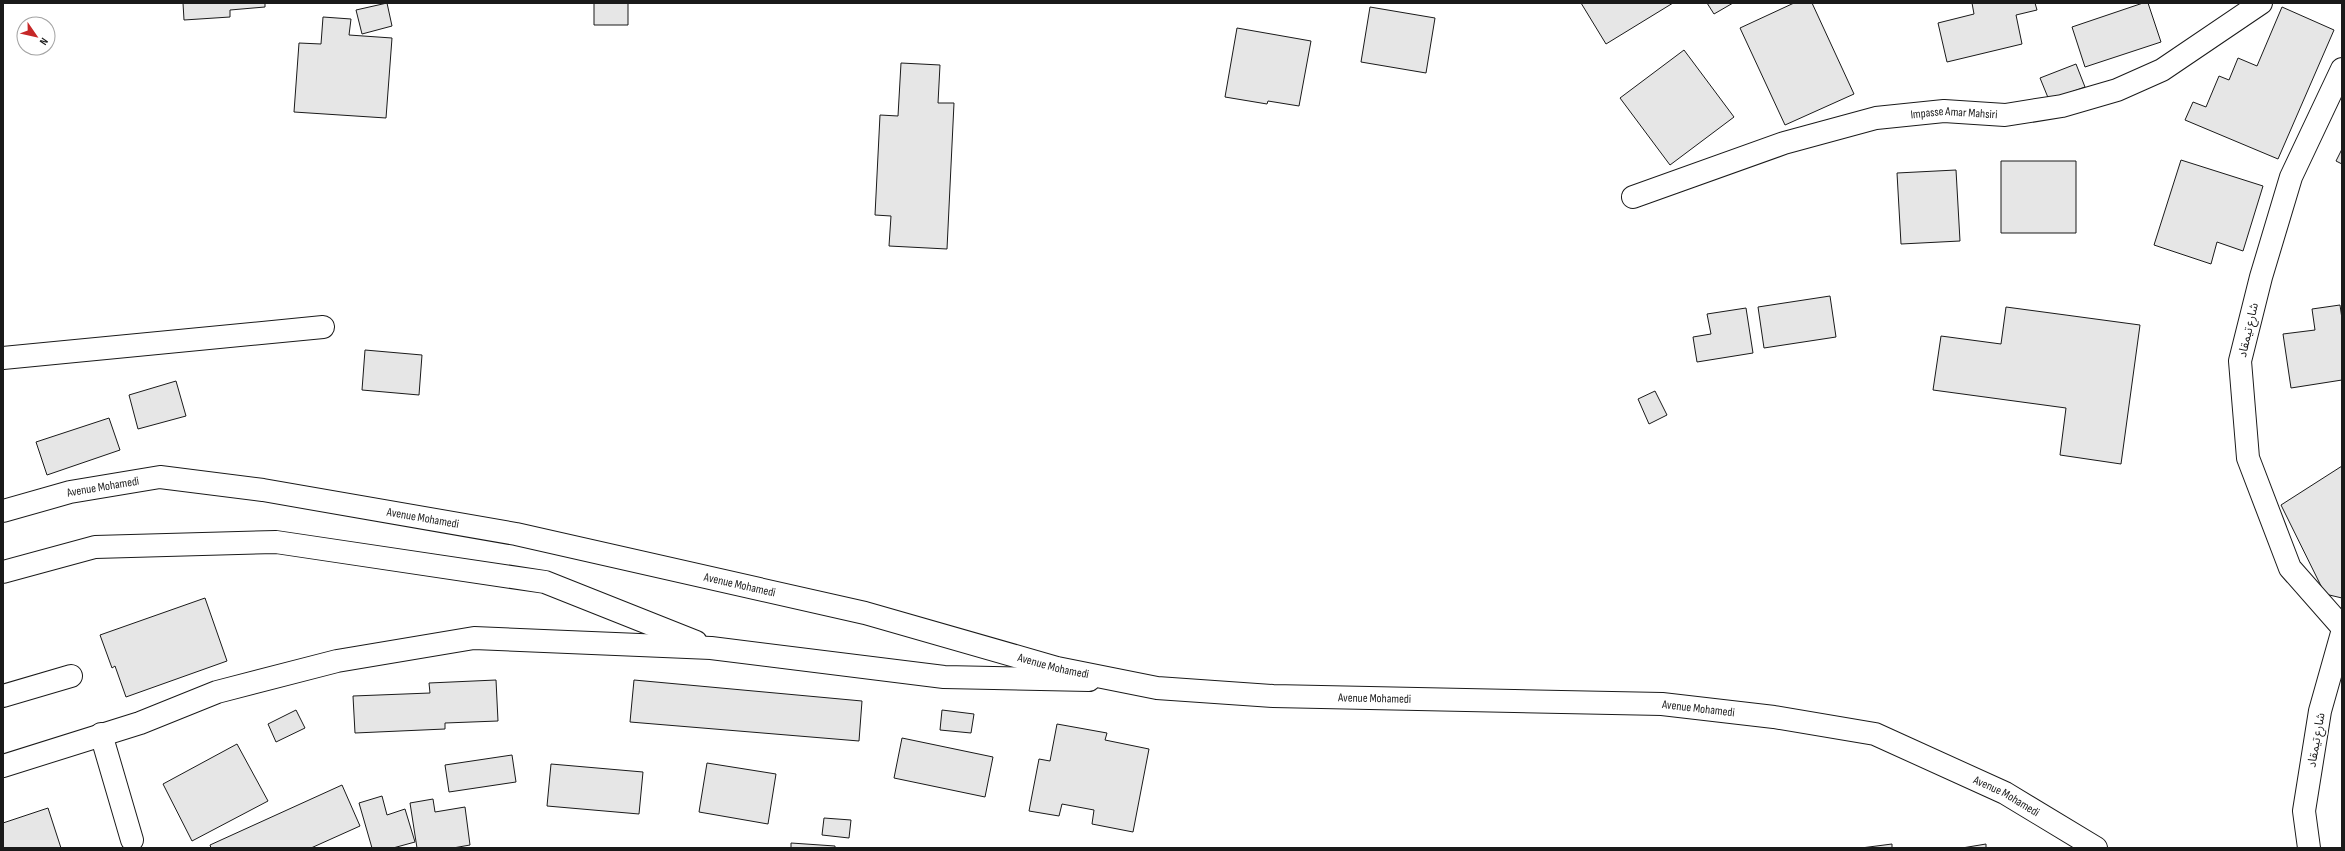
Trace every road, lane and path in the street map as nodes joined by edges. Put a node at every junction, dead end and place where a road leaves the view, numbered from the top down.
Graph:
1 (2261, 3) edge
2 (2342, 69) edge
3 (1633, 197) dead end
4 (323, 327) dead end
5 (3, 358) edge
6 (3, 511) edge
7 (3, 572) edge
8 (2342, 627) edge
9 (2342, 633) edge
10 (711, 648) junction
11 (71, 676) dead end
12 (1122, 681) junction
13 (3, 696) edge
14 (101, 734) junction
15 (3, 766) edge
16 (132, 840) dead end
17 (2096, 848) edge
18 (2309, 848) edge

1 - 3 street, Impasse Amar Mahsiri
2 - 8 street, شارع تيمقاد
4 - 5 street
6 - 12 street, Avenue Mohamedi
7 - 10 street
9 - 18 street, شارع تيمقاد
10 - 12 street
10 - 14 street
11 - 13 street
12 - 17 street, Avenue Mohamedi
14 - 15 street
14 - 16 street

